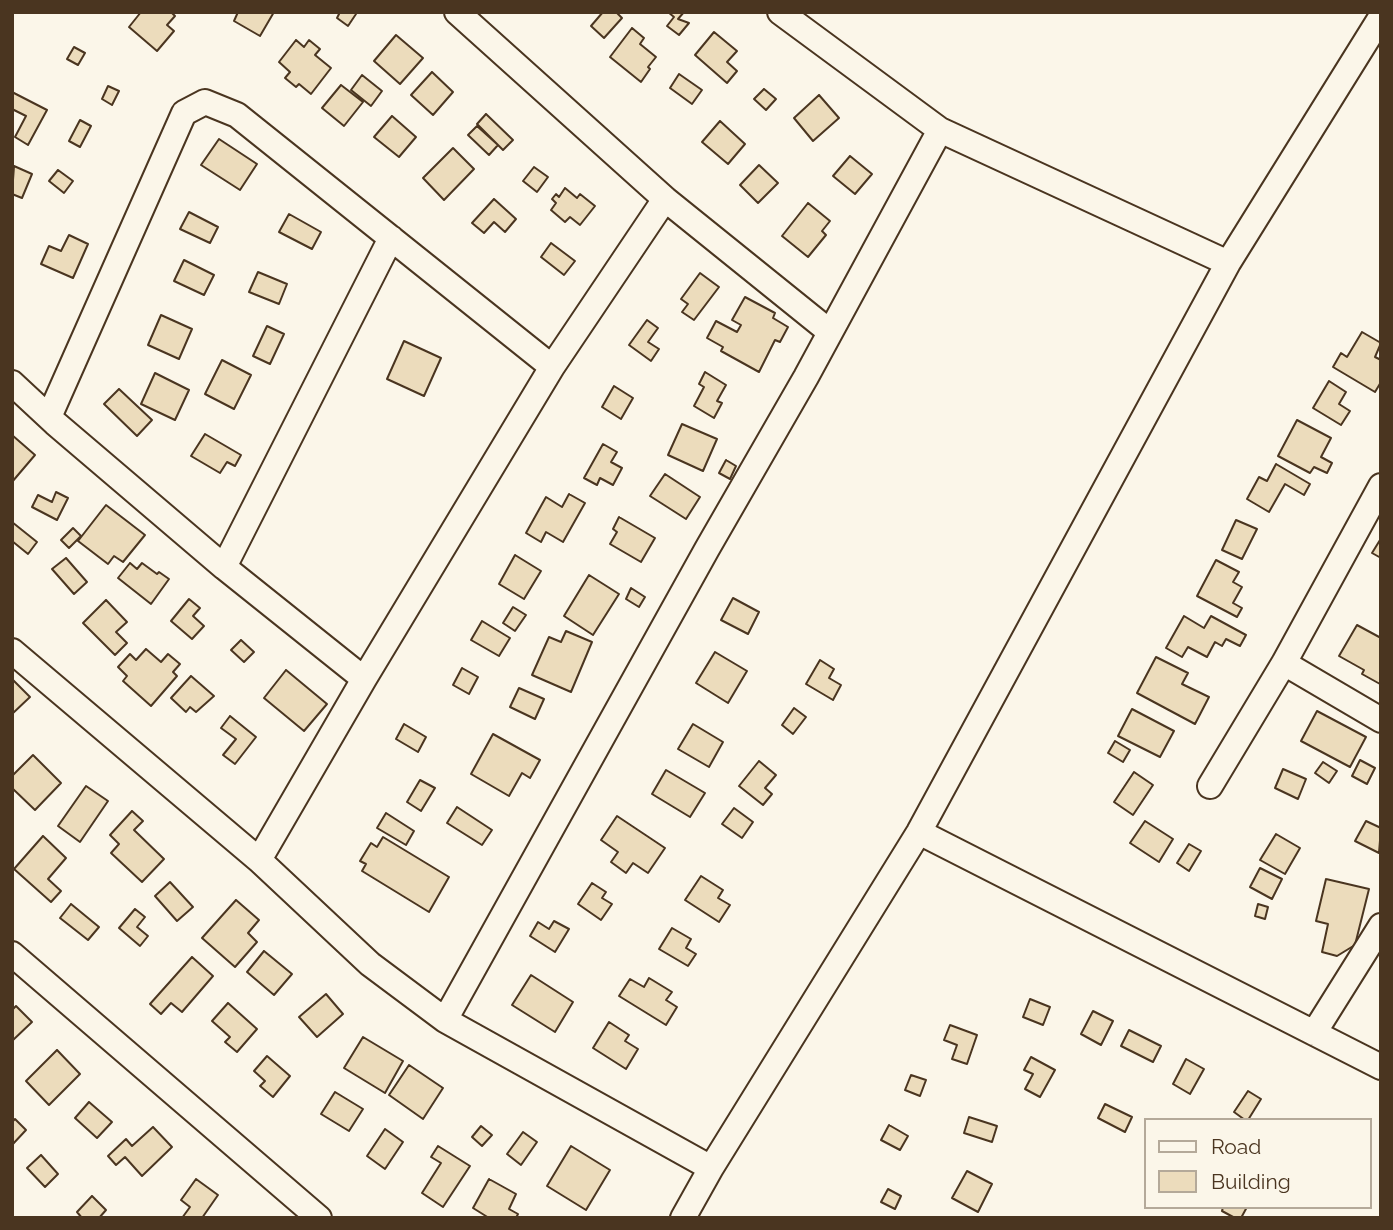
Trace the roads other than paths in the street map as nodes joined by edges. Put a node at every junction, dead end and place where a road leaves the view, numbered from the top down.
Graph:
1 (457, 12) edge
2 (780, 12) edge
3 (1381, 17) edge
4 (940, 130) junction
5 (665, 199) junction
6 (391, 238) junction
7 (1228, 262) junction
8 (830, 332) junction
9 (552, 367) junction
10 (12, 383) edge
11 (48, 417) junction
12 (1381, 486) edge
13 (224, 567) junction
14 (12, 651) edge
15 (1284, 663) junction
16 (364, 679) junction
17 (1381, 720) edge
18 (1210, 786) dead end
19 (919, 832) junction
20 (259, 860) junction
21 (1381, 926) edge
22 (12, 954) edge
23 (445, 1020) junction
24 (1314, 1032) junction
25 (1381, 1067) edge
26 (711, 1168) junction
27 (318, 1218) edge
28 (683, 1218) edge

1 - 5 street
2 - 4 street
3 - 7 street
4 - 7 street
4 - 8 street
5 - 8 street
5 - 9 street
6 - 9 street
6 - 11 street
6 - 13 street
7 - 19 street
8 - 23 street
9 - 16 street
10 - 11 street
11 - 13 street
12 - 15 street
13 - 16 street
14 - 20 street
15 - 17 street
15 - 18 street
16 - 20 street
19 - 24 street
19 - 26 street
20 - 23 street
21 - 24 street
22 - 27 street
23 - 26 street
24 - 25 street
26 - 28 street

